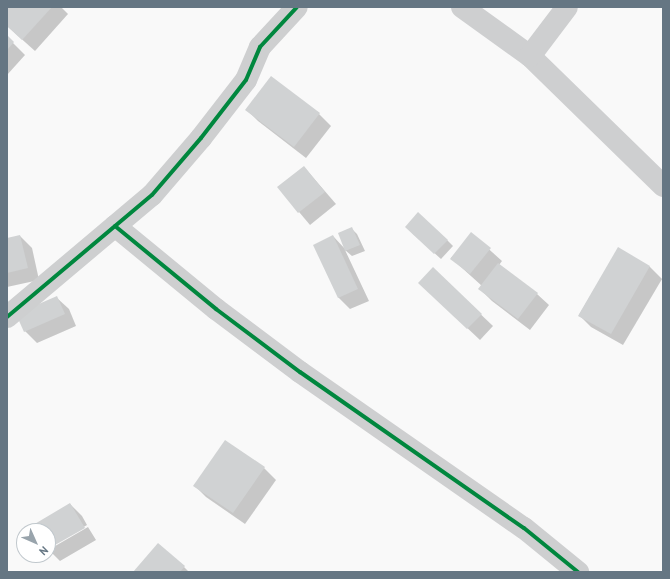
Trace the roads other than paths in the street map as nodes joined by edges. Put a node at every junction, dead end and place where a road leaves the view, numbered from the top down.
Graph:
1 (297, 7) edge
2 (462, 7) edge
3 (567, 7) edge
4 (530, 56) junction
5 (663, 186) edge
6 (115, 226) junction
7 (7, 317) edge
8 (578, 572) edge

1 - 6 street
2 - 4 street
3 - 4 street
4 - 5 street
6 - 7 street
6 - 8 street

